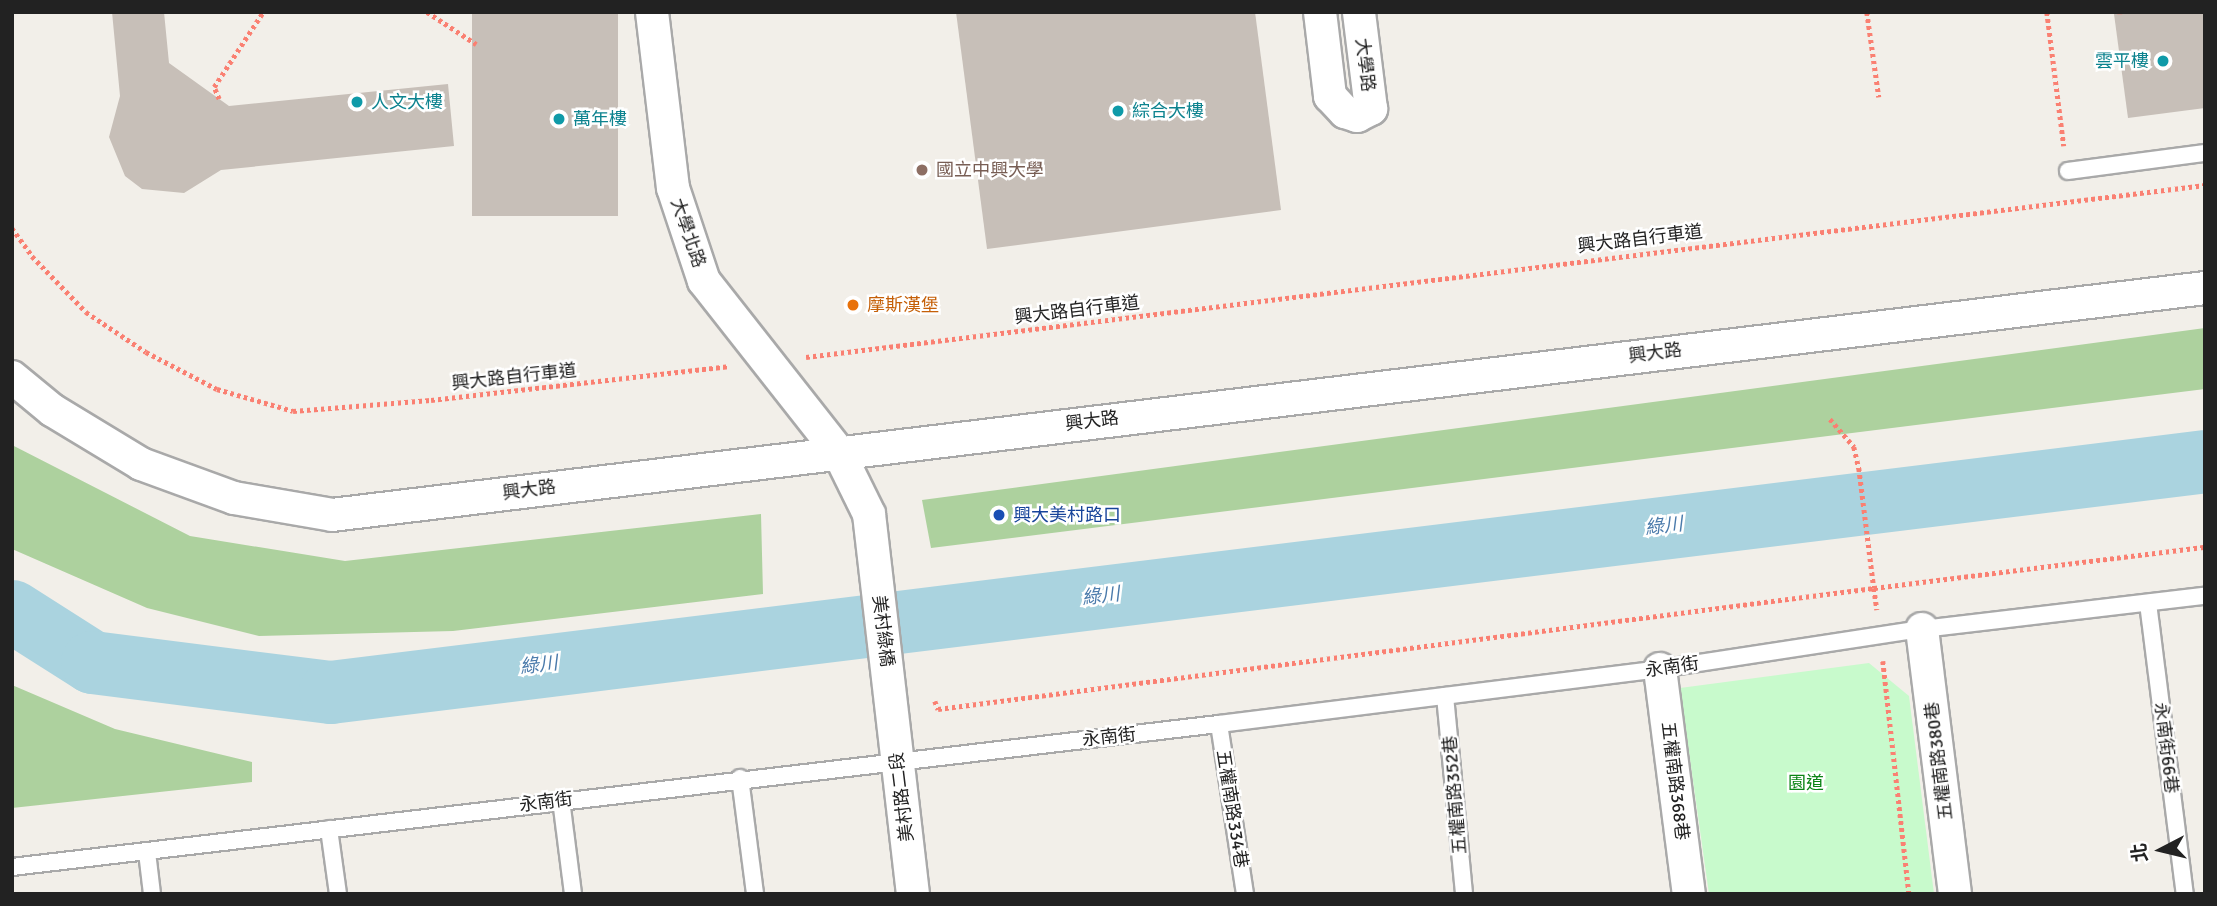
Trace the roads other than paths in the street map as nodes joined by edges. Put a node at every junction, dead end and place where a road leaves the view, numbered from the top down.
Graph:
1 (652, 12) edge
2 (1320, 12) edge
3 (1359, 12) edge
4 (2205, 153) edge
5 (2068, 171) road end
6 (2205, 288) edge
7 (12, 377) edge
8 (838, 451) junction
9 (2205, 596) edge
10 (2148, 603) junction
11 (1922, 629) junction
12 (1660, 669) junction
13 (1445, 696) junction
14 (892, 701) joint
15 (1219, 724) junction
16 (897, 760) junction
17 (740, 778) junction
18 (561, 800) junction
19 (329, 829) junction
20 (147, 852) junction
21 (12, 867) edge
22 (152, 894) edge
23 (338, 894) edge
24 (573, 894) edge
25 (755, 894) edge
26 (913, 894) edge
27 (1245, 894) edge
28 (1464, 894) edge
29 (1689, 894) edge
30 (1955, 894) edge
31 (2185, 894) edge

1 - 8 street, 大學北路
2 - 3 street, 大學路
4 - 5 lane
6 - 8 street, 興大路
7 - 8 street, 興大路
8 - 14 street, 美村綠橋
9 - 10 lane, 永南街
10 - 11 lane, 永南街
10 - 31 lane, 永南街66巷
11 - 12 lane, 永南街
11 - 30 street, 五權南路380巷
12 - 13 lane, 永南街
12 - 29 street, 五權南路368巷
13 - 15 lane, 永南街
13 - 28 lane, 五權南路352巷
14 - 16 street, 美村路二段
15 - 16 lane, 永南街
15 - 27 lane, 五權南路334巷
16 - 17 lane, 永南街
16 - 26 street, 美村路二段
17 - 18 lane, 永南街
17 - 25 lane
18 - 19 lane, 永南街
18 - 24 lane
19 - 20 lane, 永南街
19 - 23 lane
20 - 21 lane, 永南街
20 - 22 lane

